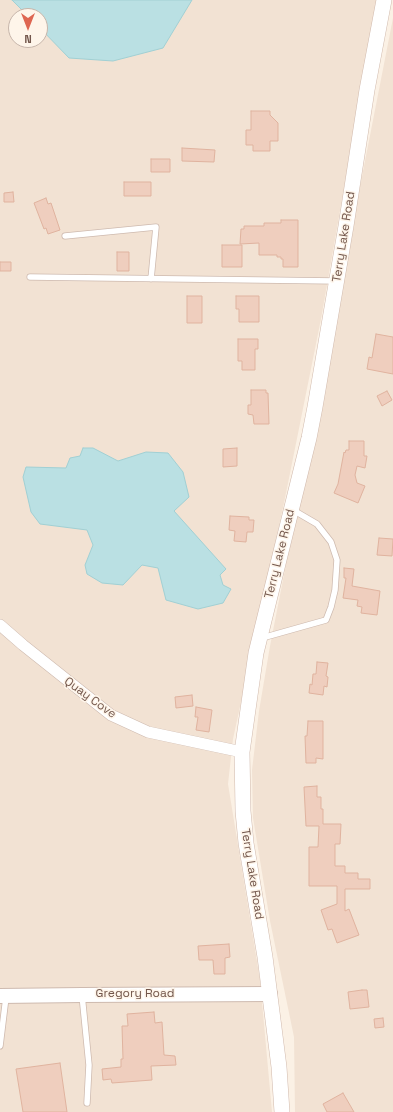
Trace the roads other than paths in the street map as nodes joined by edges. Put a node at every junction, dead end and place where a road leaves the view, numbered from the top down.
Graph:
1 (384, 0) edge
2 (64, 236) dead end
3 (30, 277) dead end
4 (151, 279) junction
5 (337, 281) junction
6 (291, 508) junction
7 (0, 625) edge
8 (260, 639) junction
9 (242, 752) junction
10 (82, 994) junction
11 (270, 994) junction
12 (3, 996) edge
13 (0, 1046) edge
14 (88, 1103) dead end
15 (282, 1112) edge

1 - 5 main road, Terry Lake Road
2 - 4 lane
3 - 4 lane
4 - 5 lane
5 - 6 main road, Terry Lake Road
6 - 8 main road, Terry Lake Road
6 - 8 lane
7 - 9 street, Quay Cove
8 - 9 main road, Terry Lake Road
9 - 11 main road, Terry Lake Road
10 - 11 street, Gregory Road
10 - 12 street, Gregory Road
10 - 14 lane
11 - 15 main road, Terry Lake Road
12 - 13 lane

